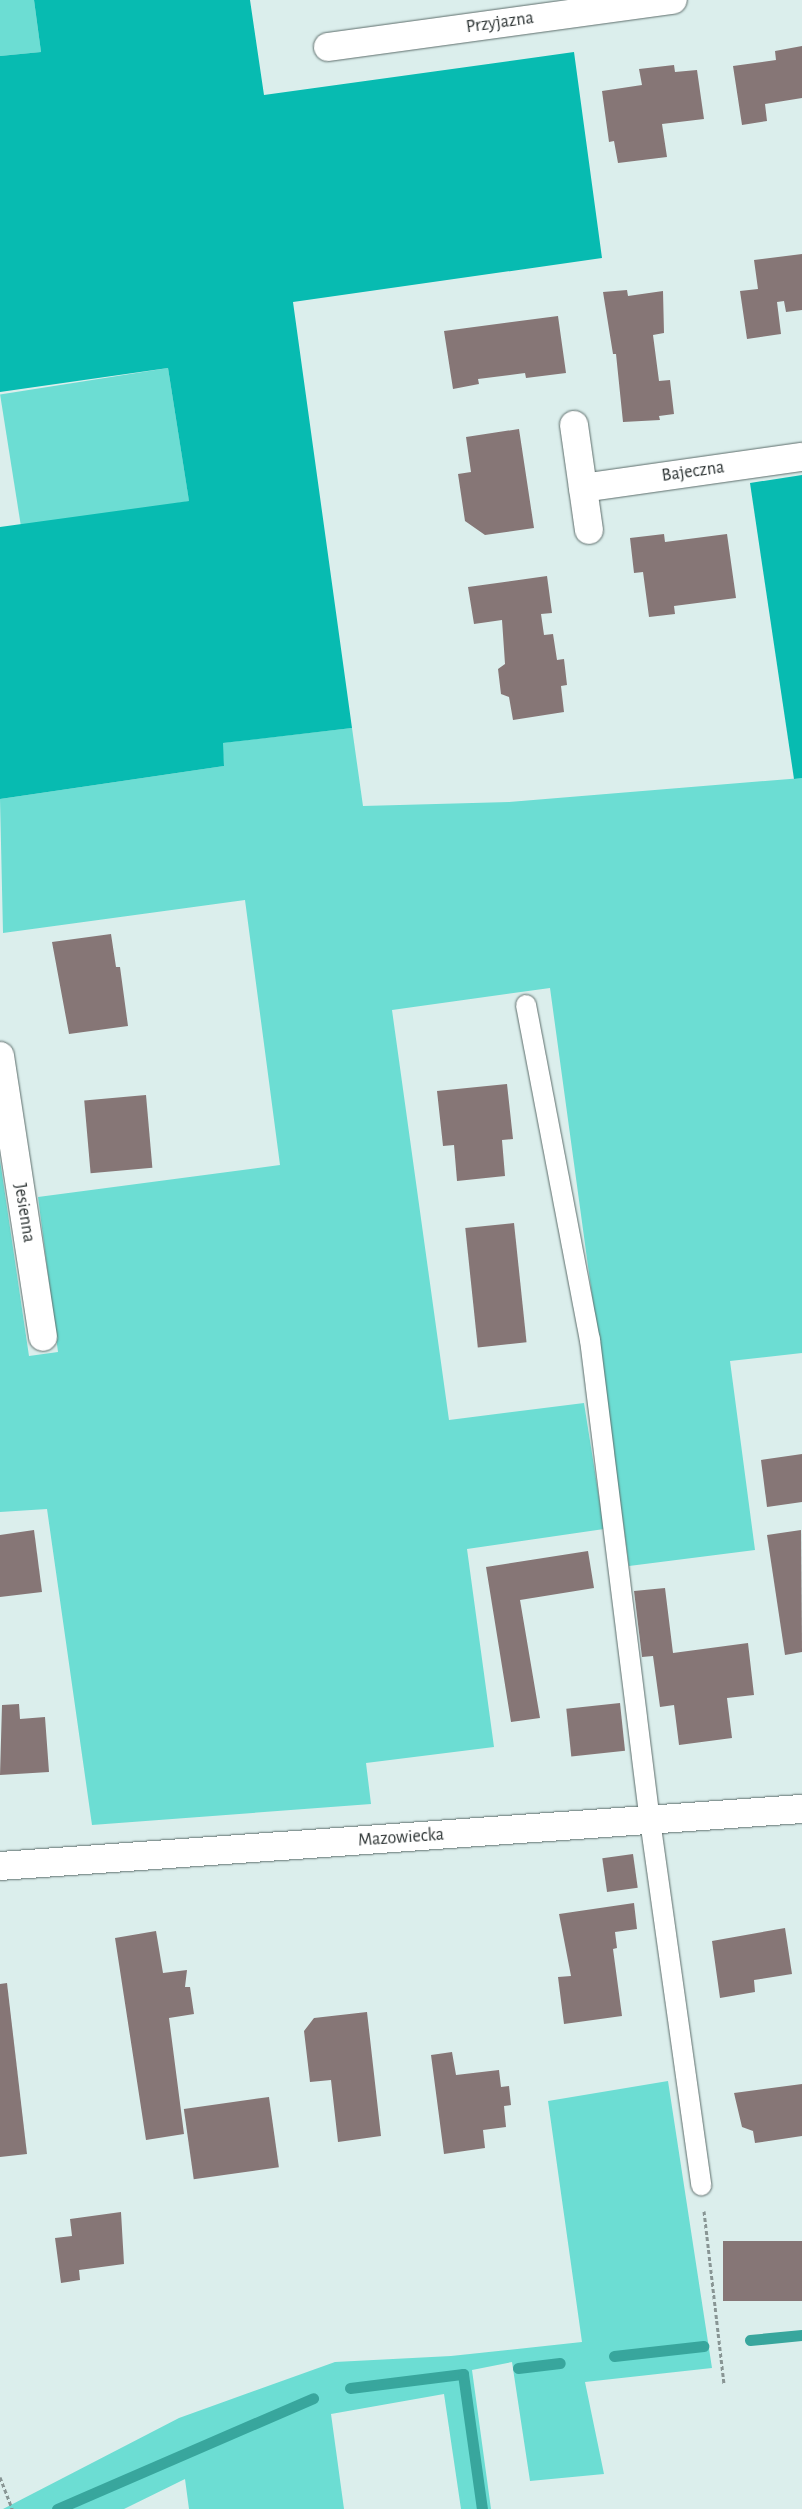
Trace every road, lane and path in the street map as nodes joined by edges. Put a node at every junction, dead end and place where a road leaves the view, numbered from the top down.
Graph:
1 (673, 0) edge
2 (328, 47) dead end
3 (574, 425) dead end
4 (802, 457) edge
5 (583, 488) junction
6 (589, 530) dead end
7 (526, 1005) dead end
8 (0, 1056) edge
9 (2, 1089) edge
10 (42, 1337) dead end
11 (802, 1809) edge
12 (650, 1820) junction
13 (0, 1866) edge
14 (701, 2185) joint
15 (724, 2384) dead end
16 (0, 2477) edge
17 (12, 2509) edge

1 - 2 street, Przyjazna
3 - 5 street
4 - 5 street, Bajeczna
5 - 6 street
7 - 12 lane
8 - 9 street, Jesienna
9 - 10 street, Jesienna
11 - 12 street, Mazowiecka
12 - 13 street, Mazowiecka
12 - 14 lane
14 - 15 path
16 - 17 path

